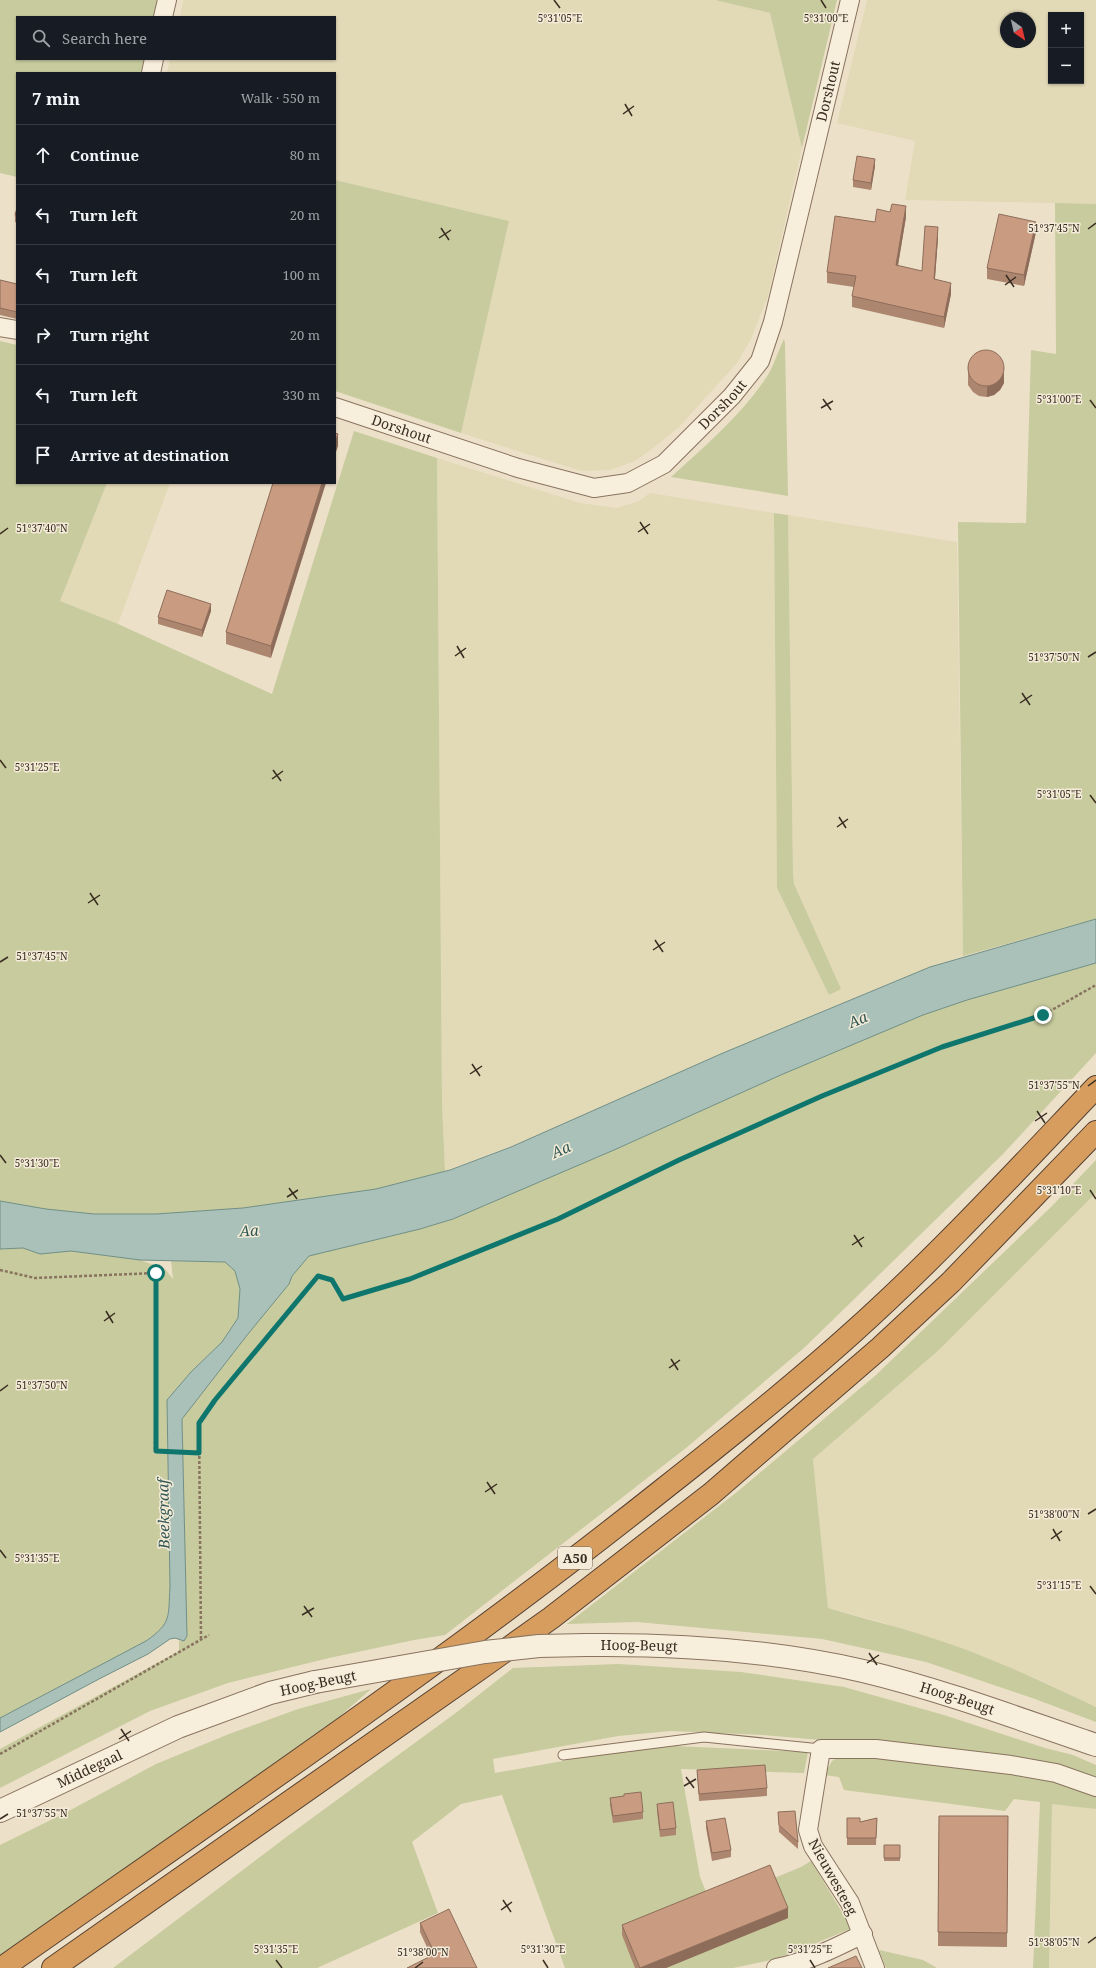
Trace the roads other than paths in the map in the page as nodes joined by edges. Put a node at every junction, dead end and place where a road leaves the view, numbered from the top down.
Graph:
1 (167, 0) edge
2 (850, 0) edge
3 (163, 16) edge
4 (154, 60) edge
5 (150, 72) edge
6 (0, 327) edge
7 (16, 330) edge
8 (336, 407) edge
9 (1096, 1086) edge
10 (1096, 1132) edge
11 (178, 1727) joint
12 (1096, 1745) edge
13 (821, 1749) junction
14 (563, 1756) dead end
15 (1096, 1787) edge
16 (0, 1811) edge
17 (863, 1934) junction
18 (2, 1968) edge
19 (53, 1968) edge
20 (776, 1968) edge
21 (875, 1968) edge

1 - 3 street
2 - 8 street, Dorshout
4 - 5 street
6 - 7 street
9 - 18 highway, A50
10 - 19 highway, A50
11 - 12 street, Hoog-Beugt, bridge
11 - 16 street, Middegaal
13 - 14 lane
13 - 15 street
13 - 17 street, Nieuwesteeg
17 - 20 street
17 - 21 street, Nieuwesteeg

